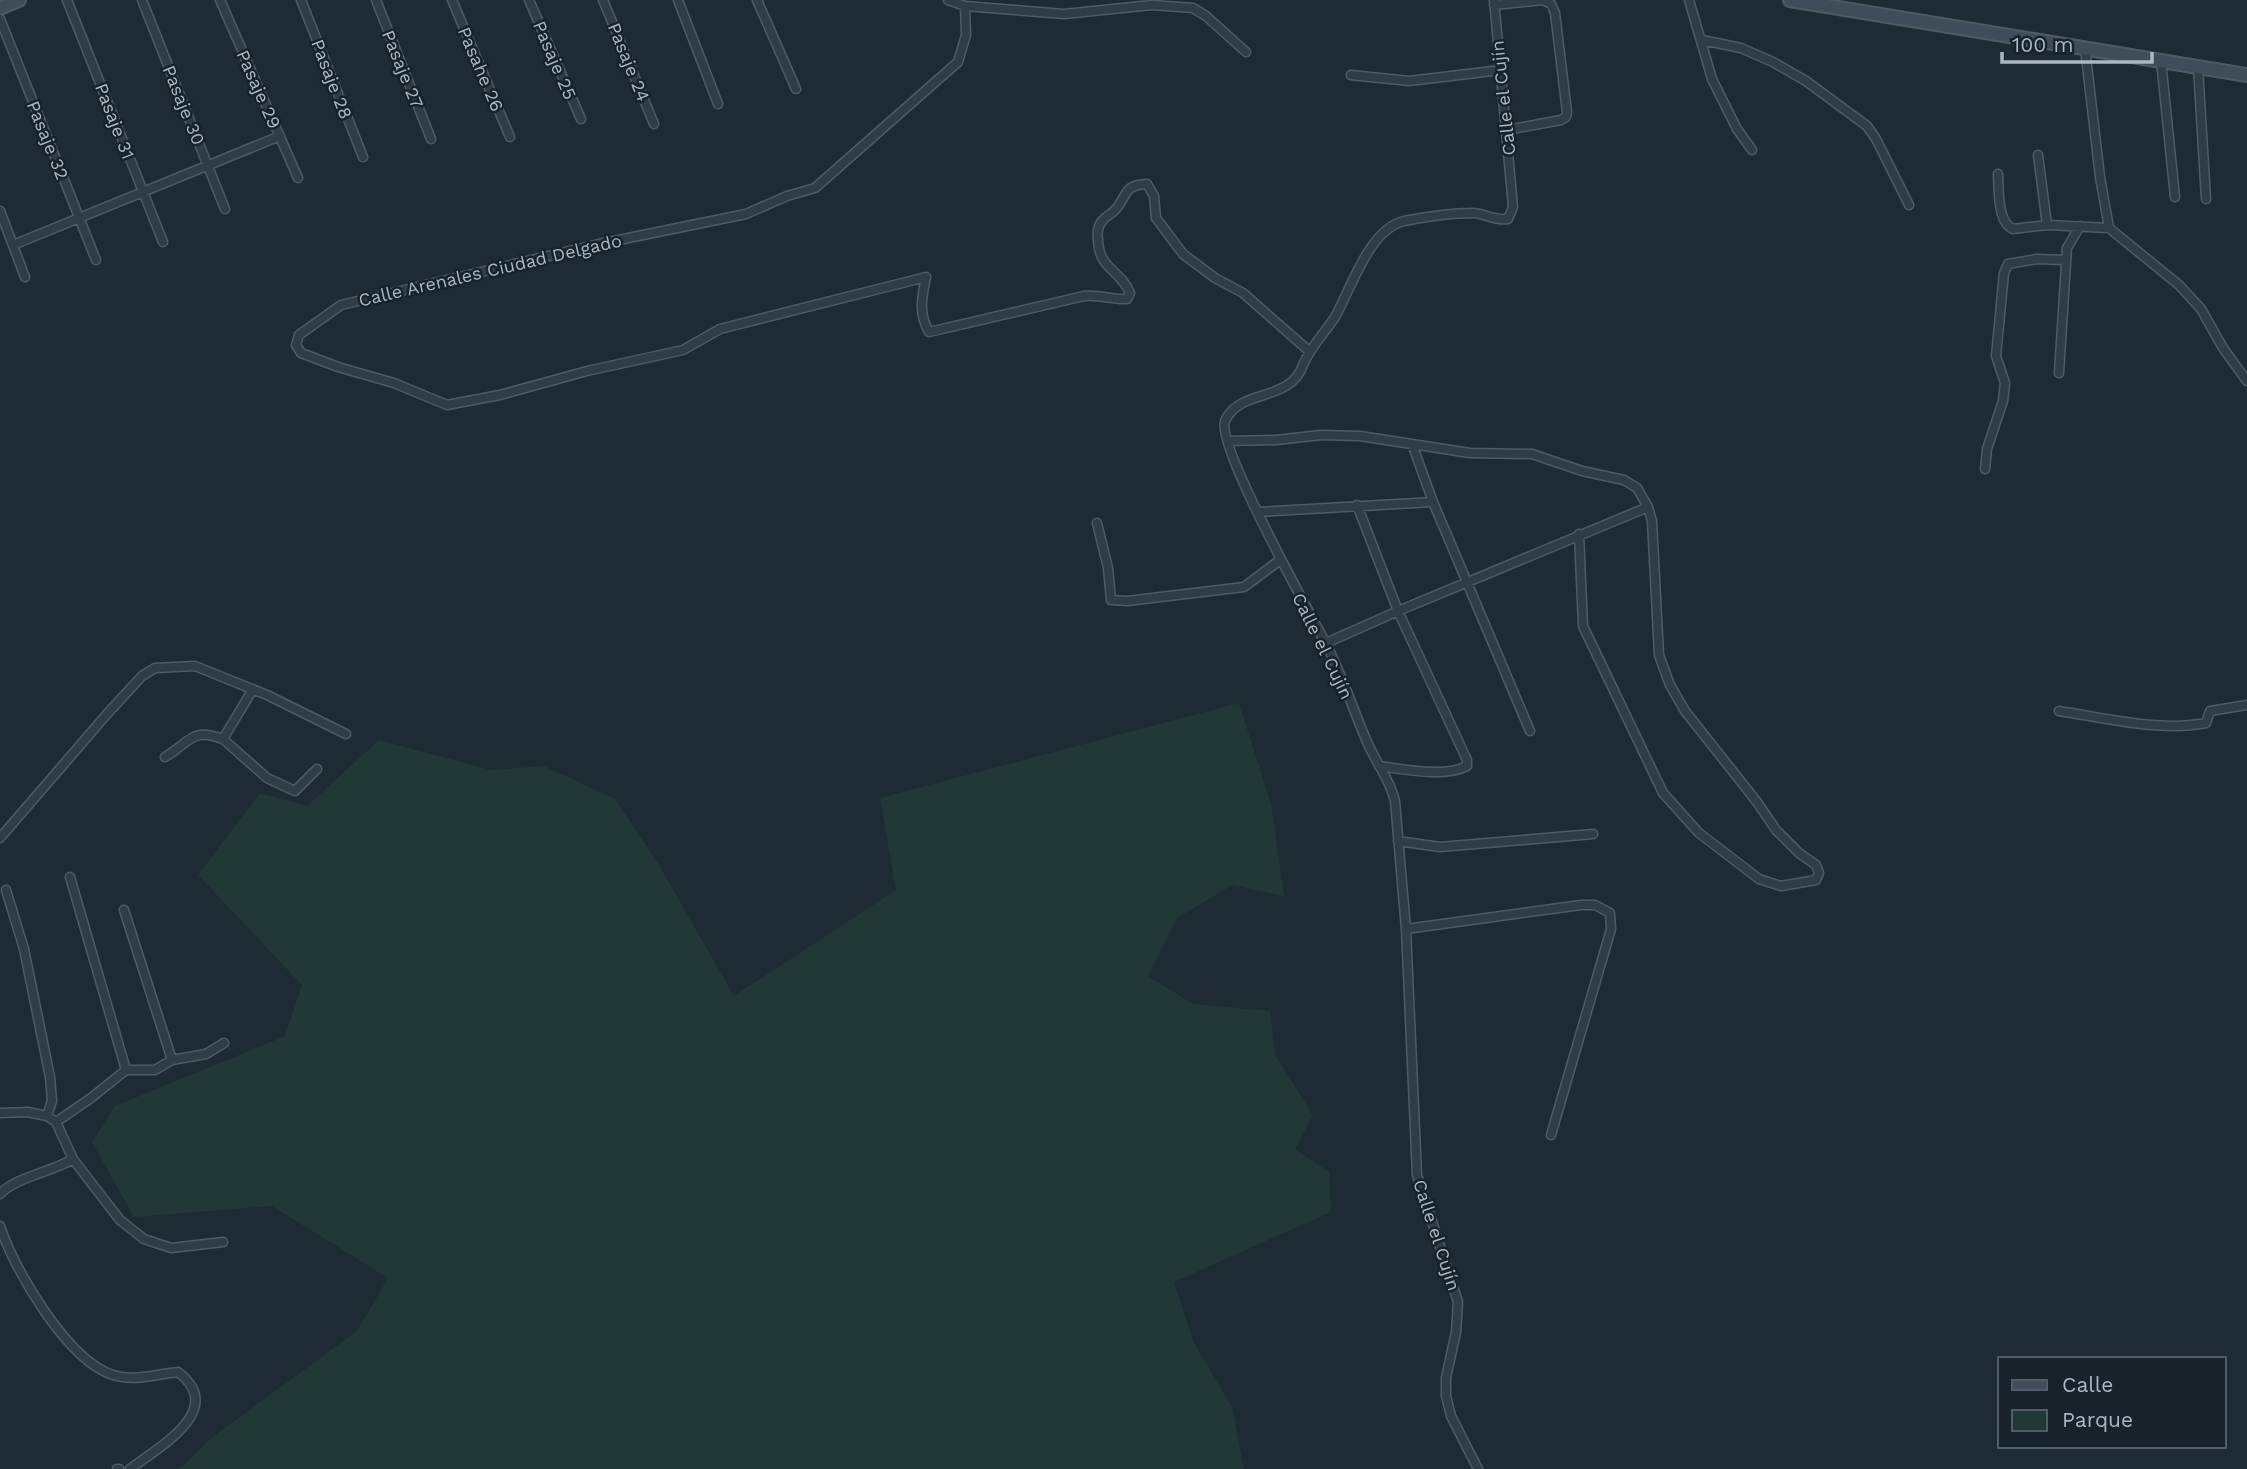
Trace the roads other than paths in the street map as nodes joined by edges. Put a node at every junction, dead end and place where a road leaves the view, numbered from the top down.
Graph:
1 (19, 0) edge
2 (67, 0) edge
3 (142, 0) edge
4 (219, 0) edge
5 (301, 0) edge
6 (376, 0) edge
7 (452, 0) edge
8 (529, 0) edge
9 (603, 0) edge
10 (678, 0) edge
11 (757, 0) edge
12 (948, 0) edge
13 (1689, 0) edge
14 (1790, 0) edge
15 (1494, 2) edge
16 (965, 6) junction
17 (0, 8) edge
18 (0, 19) edge
19 (1702, 40) junction
20 (2085, 48) junction
21 (1246, 52) dead end
22 (2161, 61) junction
23 (2198, 67) junction
24 (1501, 70) junction
25 (1351, 75) dead end
26 (2247, 75) edge
27 (796, 89) dead end
28 (718, 104) dead end
29 (581, 119) dead end
30 (654, 124) dead end
31 (1507, 130) junction
32 (280, 136) junction
33 (510, 137) dead end
34 (431, 139) dead end
35 (1752, 150) dead end
36 (2038, 155) dead end
37 (363, 157) dead end
38 (208, 166) junction
39 (1997, 174) dead end
40 (298, 178) dead end
41 (143, 192) junction
42 (2175, 197) dead end
43 (2206, 199) dead end
44 (1909, 205) dead end
45 (225, 209) dead end
46 (0, 211) edge
47 (79, 218) junction
48 (2047, 225) junction
49 (2080, 226) junction
50 (2109, 228) junction
51 (163, 243) dead end
52 (13, 245) junction
53 (96, 260) dead end
54 (2066, 260) junction
55 (25, 277) dead end
56 (1309, 351) junction
57 (2059, 373) dead end
58 (2247, 381) edge
59 (1228, 441) junction
60 (1412, 444) junction
61 (1985, 469) dead end
62 (1433, 502) junction
63 (1357, 505) junction
64 (1647, 507) junction
65 (1257, 512) junction
66 (1097, 523) dead end
67 (1579, 534) junction
68 (1280, 560) junction
69 (1467, 583) junction
70 (1398, 611) junction
71 (1326, 643) junction
72 (253, 689) junction
73 (2247, 705) edge
74 (2059, 710) dead end
75 (1530, 731) dead end
76 (346, 734) dead end
77 (223, 739) junction
78 (165, 757) dead end
79 (1379, 766) junction
80 (317, 769) dead end
81 (1594, 834) dead end
82 (0, 838) edge
83 (1398, 841) junction
84 (70, 877) dead end
85 (6, 890) dead end
86 (124, 910) dead end
87 (1405, 929) junction
88 (224, 1043) dead end
89 (172, 1060) junction
90 (127, 1070) junction
91 (0, 1113) edge
92 (47, 1116) junction
93 (55, 1122) junction
94 (1551, 1135) dead end
95 (73, 1159) junction
96 (0, 1194) edge
97 (0, 1226) edge
98 (223, 1242) dead end
99 (130, 1469) edge
100 (1478, 1469) edge

1 - 17 main road
2 - 41 street, Pasaje 31
3 - 38 street, Pasaje 30
4 - 32 street, Pasaje 29
5 - 37 street, Pasaje 28
6 - 34 street, Pasaje 27
7 - 33 street, Pasahe 26
8 - 29 street, Pasaje 25
9 - 30 street, Pasaje 24
10 - 28 street
11 - 27 street
12 - 16 street
13 - 19 street
14 - 20 main road
15 - 24 street, Calle el Cujín
15 - 31 street
16 - 21 street
16 - 56 street, Calle Arenales Ciudad Delgado
18 - 47 street, Pasaje 32
19 - 35 street
19 - 44 street
20 - 22 main road
20 - 50 street
22 - 23 main road
22 - 42 street
23 - 26 main road
23 - 43 street
24 - 25 street
24 - 31 street, Calle el Cujín
31 - 56 street, Calle el Cujín
32 - 38 street
32 - 40 street, Pasaje 29
36 - 48 street
38 - 41 street
38 - 45 street, Pasaje 30
39 - 48 street
41 - 47 street
41 - 51 street, Pasaje 31
46 - 52 street
47 - 52 street
47 - 53 street, Pasaje 32
48 - 49 street
49 - 50 street
49 - 54 street
50 - 58 street
52 - 55 street
54 - 57 street
54 - 61 street
56 - 59 street, Calle el Cujín
59 - 60 street
59 - 65 street, Calle el Cujín
60 - 62 street
60 - 64 street
62 - 63 street
62 - 69 street
63 - 65 street
63 - 70 street
64 - 67 street
64 - 67 street
65 - 68 street, Calle el Cujín
66 - 68 street
67 - 69 street
68 - 71 street, Calle el Cujín
69 - 70 street
69 - 75 street
70 - 71 street
70 - 79 street
71 - 79 street, Calle el Cujín
72 - 76 street
72 - 77 street
72 - 82 street
73 - 74 street
77 - 78 street
77 - 80 street
79 - 83 street, Calle el Cujín
81 - 83 street
83 - 87 street, Calle el Cujín
84 - 90 street
85 - 92 street
86 - 89 street
87 - 94 street
87 - 100 street, Calle el Cujín
88 - 89 street
89 - 90 street
90 - 93 street
91 - 92 street
92 - 93 street
93 - 95 street
95 - 96 street
95 - 98 street
97 - 99 street

